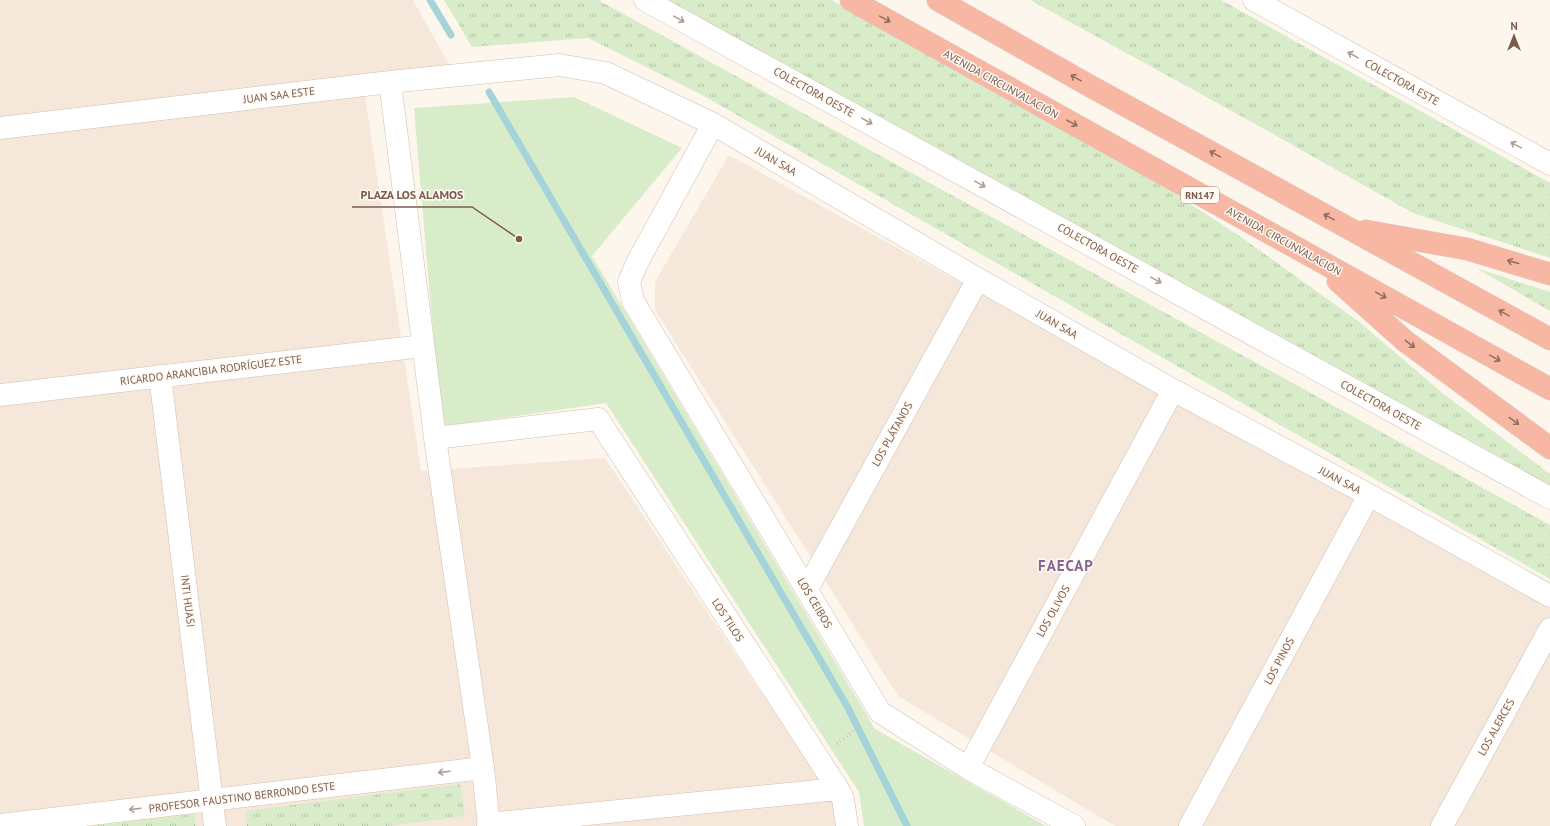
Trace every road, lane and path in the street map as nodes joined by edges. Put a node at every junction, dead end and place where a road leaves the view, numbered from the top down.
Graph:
1 (645, 0) edge
2 (851, 0) edge
3 (938, 0) edge
4 (1254, 0) edge
5 (559, 65) joint
6 (390, 82) junction
7 (713, 124) junction
8 (0, 128) edge
9 (1550, 164) edge
10 (1350, 228) junction
11 (1307, 254) junction
12 (1550, 274) edge
13 (978, 279) junction
14 (1550, 339) edge
15 (423, 346) junction
16 (160, 376) junction
17 (1550, 389) edge
18 (1173, 390) junction
19 (0, 395) edge
20 (435, 438) junction
21 (1550, 448) edge
22 (1369, 495) junction
23 (1550, 498) edge
24 (807, 590) junction
25 (1550, 596) edge
26 (1550, 629) edge
27 (880, 712) junction
28 (837, 751) dead end
29 (483, 768) junction
30 (968, 768) junction
31 (838, 789) junction
32 (212, 800) junction
33 (0, 825) edge
34 (215, 826) edge
35 (484, 826) edge
36 (847, 826) edge
37 (1074, 826) edge
38 (1190, 826) edge
39 (1442, 826) edge

1 -> 23 street, COLECTORA OESTE
2 -> 11 highway, AVENIDA CIRCUNVALACIÓN / RN147
10 -> 3 highway
9 -> 4 street, COLECTORA ESTE
5 - 6 street, JUAN SAA ESTE
5 - 7 street, JUAN SAA
6 - 8 street, JUAN SAA ESTE
6 - 15 street
7 - 13 street, JUAN SAA
7 - 24 street, LOS CEIBOS
12 -> 10 highway
14 -> 10 highway
11 -> 17 highway, AVENIDA CIRCUNVALACIÓN / RN147
11 -> 21 highway
13 - 18 street, JUAN SAA
13 - 24 street, LOS PLÁTANOS
15 - 16 street, RICARDO ARANCIBIA RODRÍGUEZ ESTE
15 - 20 street
16 - 19 street, RICARDO ARANCIBIA RODRÍGUEZ ESTE
16 - 32 street, INTI HUASI
18 - 22 street, JUAN SAA
18 - 30 street, LOS OLIVOS
20 - 29 street
20 - 31 street, LOS TILOS
22 - 25 street, JUAN SAA
22 - 38 street, LOS PINOS
24 - 27 street, LOS CEIBOS
26 - 39 street, LOS ALERCES
27 - 28 path
27 - 30 street, LOS CEIBOS
29 -> 32 street, PROFESOR FAUSTINO BERRONDO ESTE
29 - 35 street
30 - 37 street, LOS CEIBOS
31 - 35 street
31 - 36 street, LOS TILOS
32 -> 33 street, PROFESOR FAUSTINO BERRONDO ESTE
32 - 34 street, INTI HUASI

